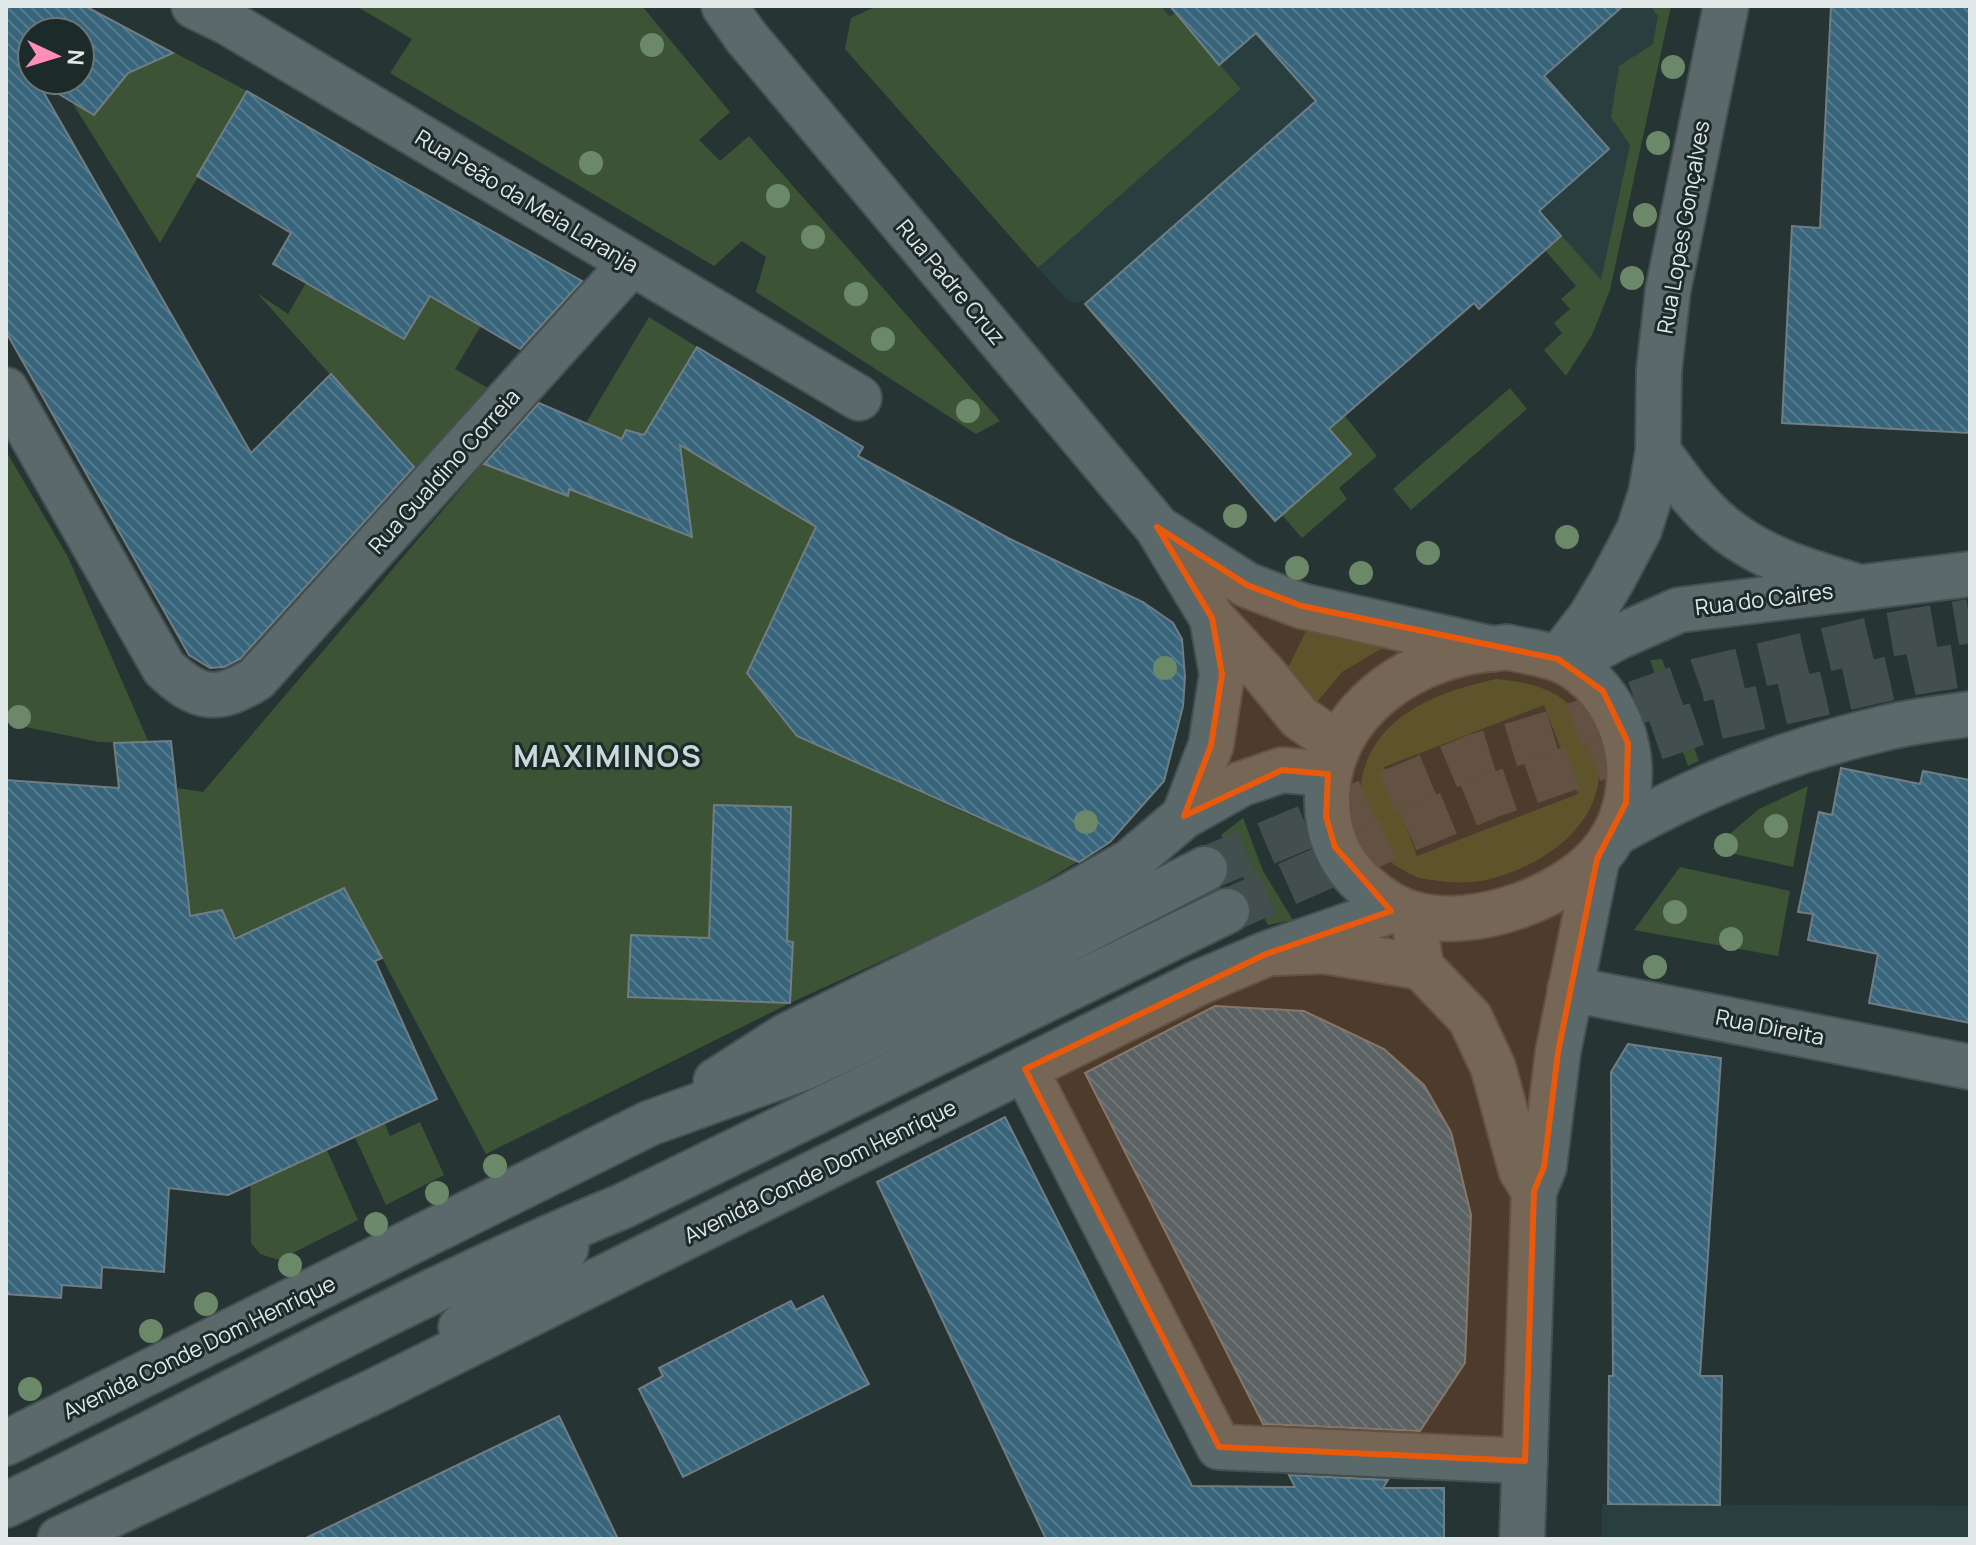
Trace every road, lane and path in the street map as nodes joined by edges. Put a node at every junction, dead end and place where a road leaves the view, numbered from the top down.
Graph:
1 (194, 6) edge
2 (714, 6) edge
3 (1726, 6) edge
4 (735, 21) edge
5 (631, 264) junction
6 (6, 390) edge
7 (859, 398) dead end
8 (1658, 451) junction
9 (1157, 527) junction
10 (1970, 574) edge
11 (1859, 587) junction
12 (1212, 618) junction
13 (1493, 649) junction
14 (1563, 661) junction
15 (1970, 714) edge
16 (1333, 759) junction
17 (1184, 816) junction
18 (1606, 846) junction
19 (1205, 869) tunnel mouth
20 (1227, 911) tunnel mouth
21 (1406, 911) junction
22 (1266, 954) junction
23 (1421, 967) junction
24 (1570, 989) junction
25 (1970, 1067) edge
26 (1025, 1069) junction
27 (650, 1123) junction
28 (1534, 1191) junction
29 (623, 1206) junction
30 (375, 1391) junction
31 (6, 1443) edge
32 (1525, 1461) junction
33 (6, 1505) edge
34 (60, 1539) edge
35 (1522, 1539) edge

1 - 5 main road, Rua Peão da Meia Laranja
2 - 4 main road, Rua Padre Cruz
3 - 8 main road, Rua Lopes Gonçalves
4 - 9 main road, Rua Padre Cruz
5 - 6 main road, Rua Gualdino Correia
5 - 7 main road, Rua Peão da Meia Laranja
8 - 11 main road
8 - 14 main road, Rua Lopes Gonçalves
9 - 12 main road, Rua Padre Cruz
9 - 13 main road, Rua Padre Cruz
10 - 11 main road, Rua do Caires
11 - 14 main road, Rua do Caires
12 - 16 main road, Rua Padre Cruz
12 - 17 main road, Rua Padre Cruz
13 - 14 main road
13 - 16 main road
14 - 18 main road
15 - 18 main road
16 - 17 main road, Avenida Conde Dom Henrique
16 - 21 main road
17 - 27 main road, Avenida Conde Dom Henrique
18 - 21 main road
18 - 24 main road
19 - 27 main road, Avenida Conde Dom Henrique
20 - 29 main road, Avenida Conde Dom Henrique
21 - 22 main road, Avenida Conde Dom Henrique
21 - 23 main road
22 - 23 main road, Avenida Conde Dom Henrique
22 - 26 main road, Avenida Conde Dom Henrique
23 - 28 main road
24 - 25 main road, Rua Direita
24 - 28 main road
26 - 30 main road, Avenida Conde Dom Henrique
26 - 32 main road
27 - 31 main road, Avenida Conde Dom Henrique
28 - 32 main road
29 - 30 main road, Avenida Conde Dom Henrique
29 - 33 main road, Avenida Conde Dom Henrique
30 - 34 main road, Avenida Conde Dom Henrique
32 - 35 main road

